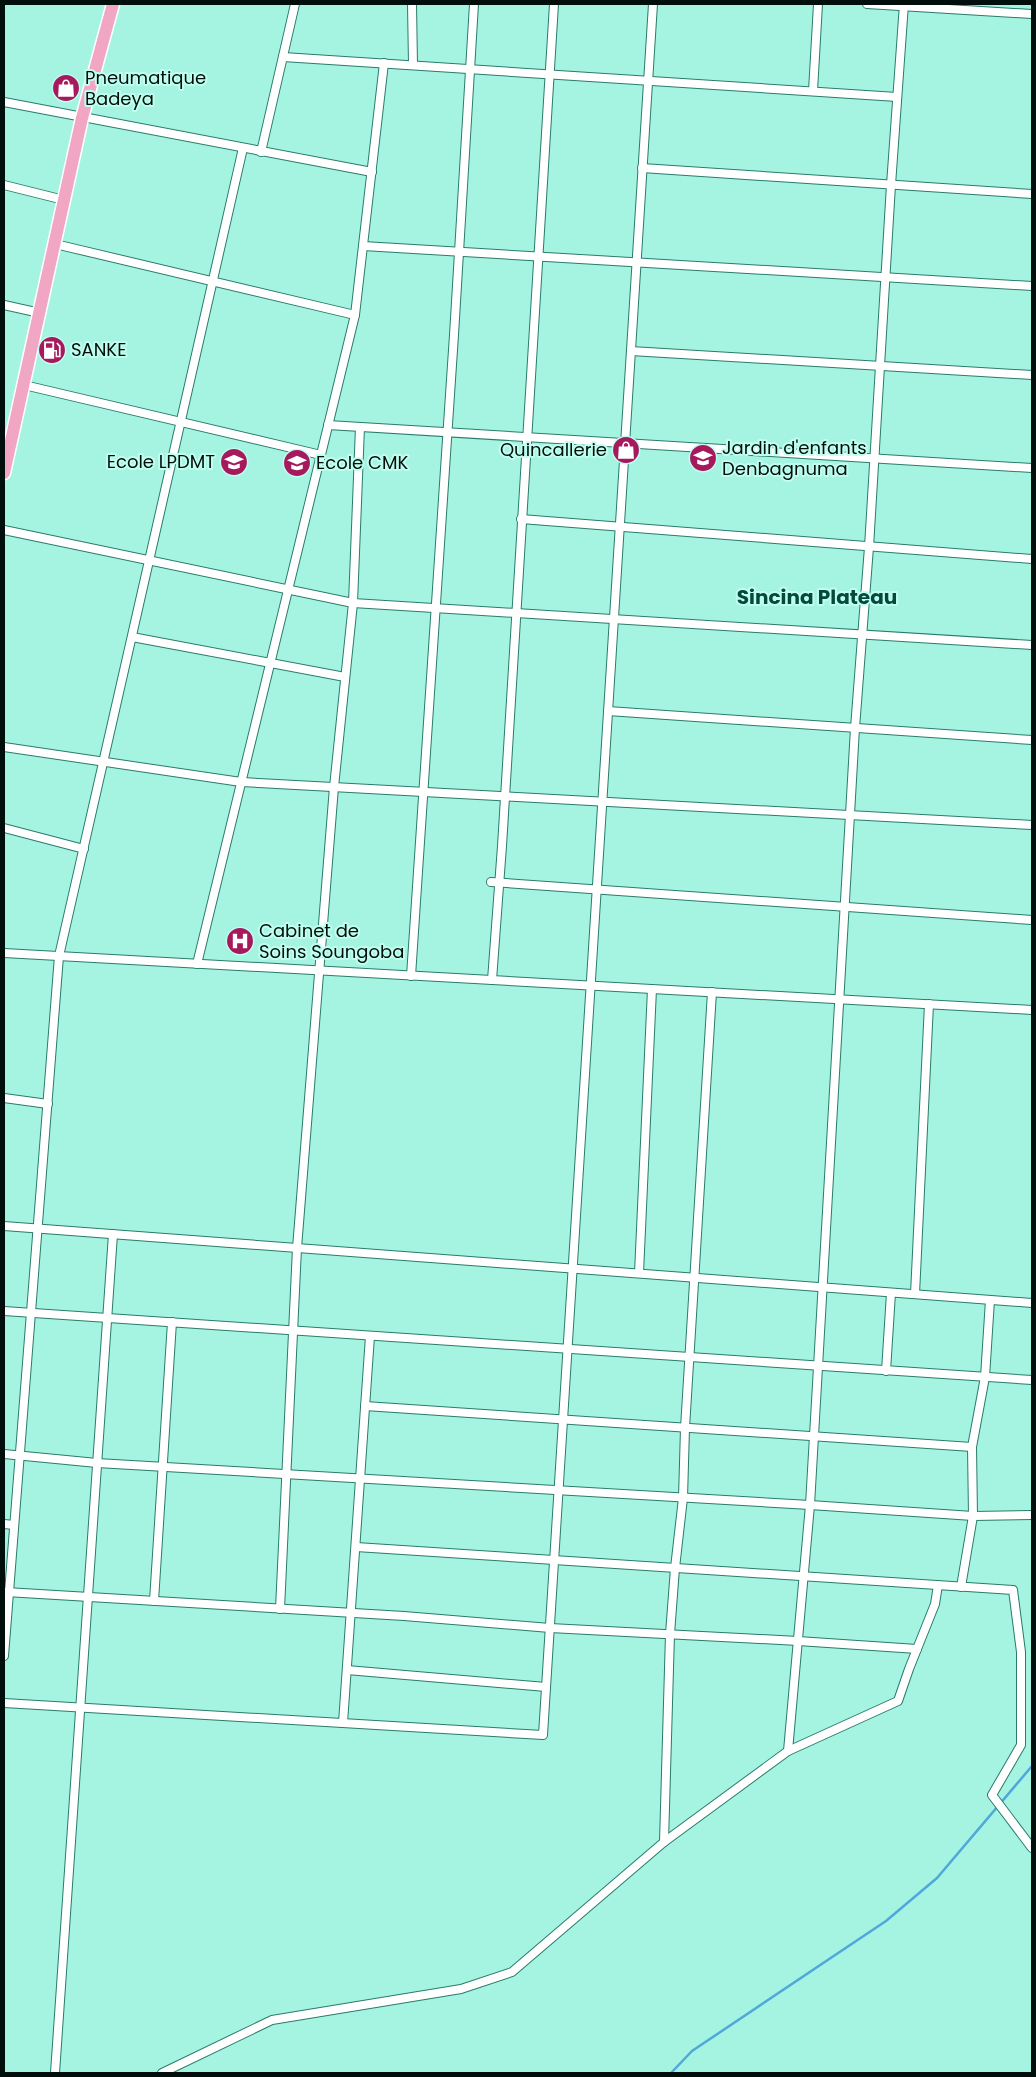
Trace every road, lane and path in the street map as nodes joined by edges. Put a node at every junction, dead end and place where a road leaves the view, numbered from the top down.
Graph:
1 (113, 4) edge
2 (295, 4) edge
3 (412, 4) edge
4 (474, 4) edge
5 (554, 4) edge
6 (653, 4) edge
7 (818, 4) edge
8 (867, 4) edge
9 (903, 5) edge
10 (1032, 14) edge
11 (283, 57) junction
12 (384, 63) junction
13 (413, 65) junction
14 (470, 69) junction
15 (550, 74) junction
16 (648, 80) junction
17 (813, 91) junction
18 (897, 97) junction
19 (4, 102) edge
20 (82, 118) junction
21 (242, 148) junction
22 (261, 152) junction
23 (642, 168) junction
24 (372, 172) junction
25 (4, 185) edge
26 (890, 185) junction
27 (1032, 194) edge
28 (64, 200) junction
29 (55, 244) junction
30 (363, 246) junction
31 (459, 252) junction
32 (538, 257) junction
33 (637, 263) junction
34 (885, 278) junction
35 (212, 281) junction
36 (1032, 286) edge
37 (4, 305) edge
38 (40, 313) junction
39 (355, 315) junction
40 (631, 350) junction
41 (879, 367) junction
42 (1032, 375) edge
43 (24, 385) junction
44 (180, 422) junction
45 (328, 425) junction
46 (360, 427) junction
47 (448, 433) junction
48 (526, 437) junction
49 (625, 443) junction
50 (6, 450) edge
51 (321, 455) junction
52 (874, 458) junction
53 (1032, 468) edge
54 (4, 473) edge
55 (521, 519) junction
56 (620, 527) junction
57 (4, 530) edge
58 (869, 547) junction
59 (1032, 558) edge
60 (149, 560) junction
61 (288, 590) junction
62 (353, 603) junction
63 (436, 608) junction
64 (515, 613) junction
65 (614, 619) junction
66 (862, 635) junction
67 (132, 636) junction
68 (1032, 645) edge
69 (270, 663) junction
70 (345, 677) junction
71 (608, 711) junction
72 (855, 728) junction
73 (1032, 740) edge
74 (4, 747) edge
75 (103, 762) junction
76 (241, 782) junction
77 (334, 787) junction
78 (424, 792) junction
79 (504, 796) junction
80 (602, 801) junction
81 (850, 815) junction
82 (1032, 826) edge
83 (4, 828) edge
84 (84, 850) junction
85 (494, 882) junction
86 (596, 889) junction
87 (844, 907) junction
88 (1032, 920) edge
89 (4, 953) edge
90 (59, 956) junction
91 (197, 964) junction
92 (318, 970) junction
93 (411, 976) junction
94 (492, 980) junction
95 (590, 985) junction
96 (652, 989) junction
97 (712, 992) junction
98 (838, 999) junction
99 (929, 1004) junction
100 (1032, 1010) edge
101 (4, 1098) edge
102 (48, 1104) junction
103 (4, 1226) edge
104 (38, 1228) junction
105 (113, 1234) junction
106 (298, 1248) junction
107 (572, 1268) junction
108 (639, 1273) junction
109 (696, 1278) junction
110 (823, 1287) junction
111 (891, 1292) junction
112 (915, 1294) junction
113 (990, 1300) junction
114 (1032, 1303) edge
115 (4, 1311) edge
116 (31, 1313) junction
117 (107, 1318) junction
118 (172, 1322) junction
119 (294, 1331) junction
120 (370, 1336) junction
121 (567, 1349) junction
122 (690, 1357) junction
123 (818, 1366) junction
124 (886, 1371) junction
125 (985, 1377) junction
126 (1032, 1380) edge
127 (365, 1406) junction
128 (563, 1420) junction
129 (685, 1428) junction
130 (814, 1436) junction
131 (972, 1448) junction
132 (4, 1454) edge
133 (20, 1456) junction
134 (98, 1463) junction
135 (163, 1467) junction
136 (286, 1474) junction
137 (360, 1478) junction
138 (558, 1490) junction
139 (683, 1498) junction
140 (810, 1504) junction
141 (1032, 1515) edge
142 (973, 1516) junction
143 (4, 1524) edge
144 (14, 1525) junction
145 (356, 1547) junction
146 (554, 1560) junction
147 (675, 1568) junction
148 (804, 1576) junction
149 (938, 1585) junction
150 (961, 1587) junction
151 (6, 1592) edge
152 (88, 1597) junction
153 (154, 1601) junction
154 (280, 1609) junction
155 (351, 1613) junction
156 (550, 1628) junction
157 (670, 1634) junction
158 (798, 1641) junction
159 (917, 1649) junction
160 (4, 1656) edge
161 (347, 1670) junction
162 (546, 1687) junction
163 (4, 1704) edge
164 (81, 1708) junction
165 (343, 1723) junction
166 (788, 1751) junction
167 (664, 1842) junction
168 (1032, 1848) edge
169 (55, 2073) edge
170 (162, 2073) edge

1 - 20 main road
2 - 11 street
3 - 13 street
4 - 14 street
5 - 15 street
6 - 16 street
7 - 17 street
8 - 9 street
9 - 10 street
9 - 18 street
11 - 12 street
11 - 22 street
12 - 13 street
12 - 24 street
13 - 14 street
14 - 15 street
14 - 31 street
15 - 16 street
15 - 32 street
16 - 17 street
16 - 23 street
17 - 18 street
18 - 26 street
19 - 20 street
20 - 21 street
20 - 28 main road
21 - 22 street
21 - 35 street
22 - 24 street
23 - 26 street
23 - 33 street
24 - 30 street
25 - 28 street
26 - 27 street
26 - 34 street
28 - 29 main road
29 - 35 street
29 - 38 main road
30 - 31 street
30 - 39 street
31 - 32 street
31 - 47 street
32 - 33 street
32 - 48 street
33 - 34 street
33 - 40 street
34 - 36 street
34 - 41 street
35 - 39 street
35 - 44 street
37 - 38 street
38 - 43 main road
39 - 45 street
40 - 41 street
40 - 49 street
41 - 42 street
41 - 52 street
43 - 44 street
43 - 50 main road
44 - 51 street
44 - 60 street
45 - 46 street
45 - 51 street
46 - 47 street
46 - 62 street
47 - 48 street
47 - 63 street
48 - 49 street
48 - 55 street
49 - 52 street
49 - 56 street
50 - 54 main road
51 - 61 street
52 - 53 street
52 - 58 street
55 - 56 street
55 - 64 street
56 - 58 street
56 - 65 street
57 - 60 street
58 - 59 street
58 - 66 street
60 - 61 street
60 - 67 street
61 - 62 street
61 - 69 street
62 - 63 street
62 - 70 street
63 - 64 street
63 - 78 street
64 - 65 street
64 - 79 street
65 - 66 street
65 - 71 street
66 - 68 street
66 - 72 street
67 - 69 street
67 - 75 street
69 - 70 street
69 - 76 street
70 - 77 street
71 - 72 street
71 - 80 street
72 - 73 street
72 - 81 street
74 - 75 street
75 - 76 street
75 - 84 street
76 - 77 street
76 - 91 street
77 - 78 street
77 - 92 street
78 - 79 street
78 - 93 street
79 - 80 street
79 - 85 street
80 - 81 street
80 - 86 street
81 - 82 street
81 - 87 street
83 - 84 street
84 - 90 street
85 - 86 street
85 - 94 street
86 - 87 street
86 - 95 street
87 - 88 street
87 - 98 street
89 - 90 street
90 - 91 street
90 - 102 street
91 - 92 street
92 - 93 street
92 - 106 street
93 - 94 street
94 - 95 street
95 - 96 street
95 - 107 street
96 - 97 street
96 - 108 street
97 - 98 street
97 - 109 street
98 - 99 street
98 - 110 street
99 - 100 street
99 - 112 street
101 - 102 street
102 - 104 street
103 - 104 street
104 - 105 street
104 - 116 street
105 - 106 street
105 - 117 street
106 - 107 street
106 - 119 street
107 - 108 street
107 - 121 street
108 - 109 street
109 - 110 street
109 - 122 street
110 - 111 street
110 - 123 street
111 - 112 street
111 - 124 street
112 - 113 street
113 - 114 street
113 - 125 street
115 - 116 street
116 - 117 street
116 - 133 street
117 - 118 street
117 - 134 street
118 - 119 street
118 - 135 street
119 - 120 street
119 - 136 street
120 - 121 street
120 - 127 street
121 - 122 street
121 - 128 street
122 - 123 street
122 - 129 street
123 - 124 street
123 - 130 street
124 - 125 street
125 - 126 street
125 - 131 street
127 - 128 street
127 - 137 street
128 - 129 street
128 - 138 street
129 - 130 street
129 - 139 street
130 - 131 street
130 - 140 street
131 - 142 street
132 - 133 street
133 - 134 street
133 - 144 street
134 - 135 street
134 - 152 street
135 - 136 street
135 - 153 street
136 - 137 street
136 - 154 street
137 - 138 street
137 - 145 street
138 - 139 street
138 - 146 street
139 - 140 street
139 - 147 street
140 - 142 street
140 - 148 street
141 - 142 street
142 - 150 street
143 - 144 street
144 - 151 street
145 - 146 street
145 - 155 street
146 - 147 street
146 - 156 street
147 - 148 street
147 - 157 street
148 - 149 street
148 - 158 street
149 - 150 street
149 - 159 street
150 - 168 street
151 - 152 street
151 - 160 street
152 - 153 street
152 - 164 street
153 - 154 street
154 - 155 street
155 - 156 street
155 - 161 street
156 - 157 street
156 - 162 street
157 - 158 street
157 - 167 street
158 - 159 street
158 - 166 street
159 - 166 street
161 - 162 street
161 - 165 street
162 - 165 street
163 - 164 street
164 - 165 street
164 - 169 street
166 - 167 street
167 - 170 street

